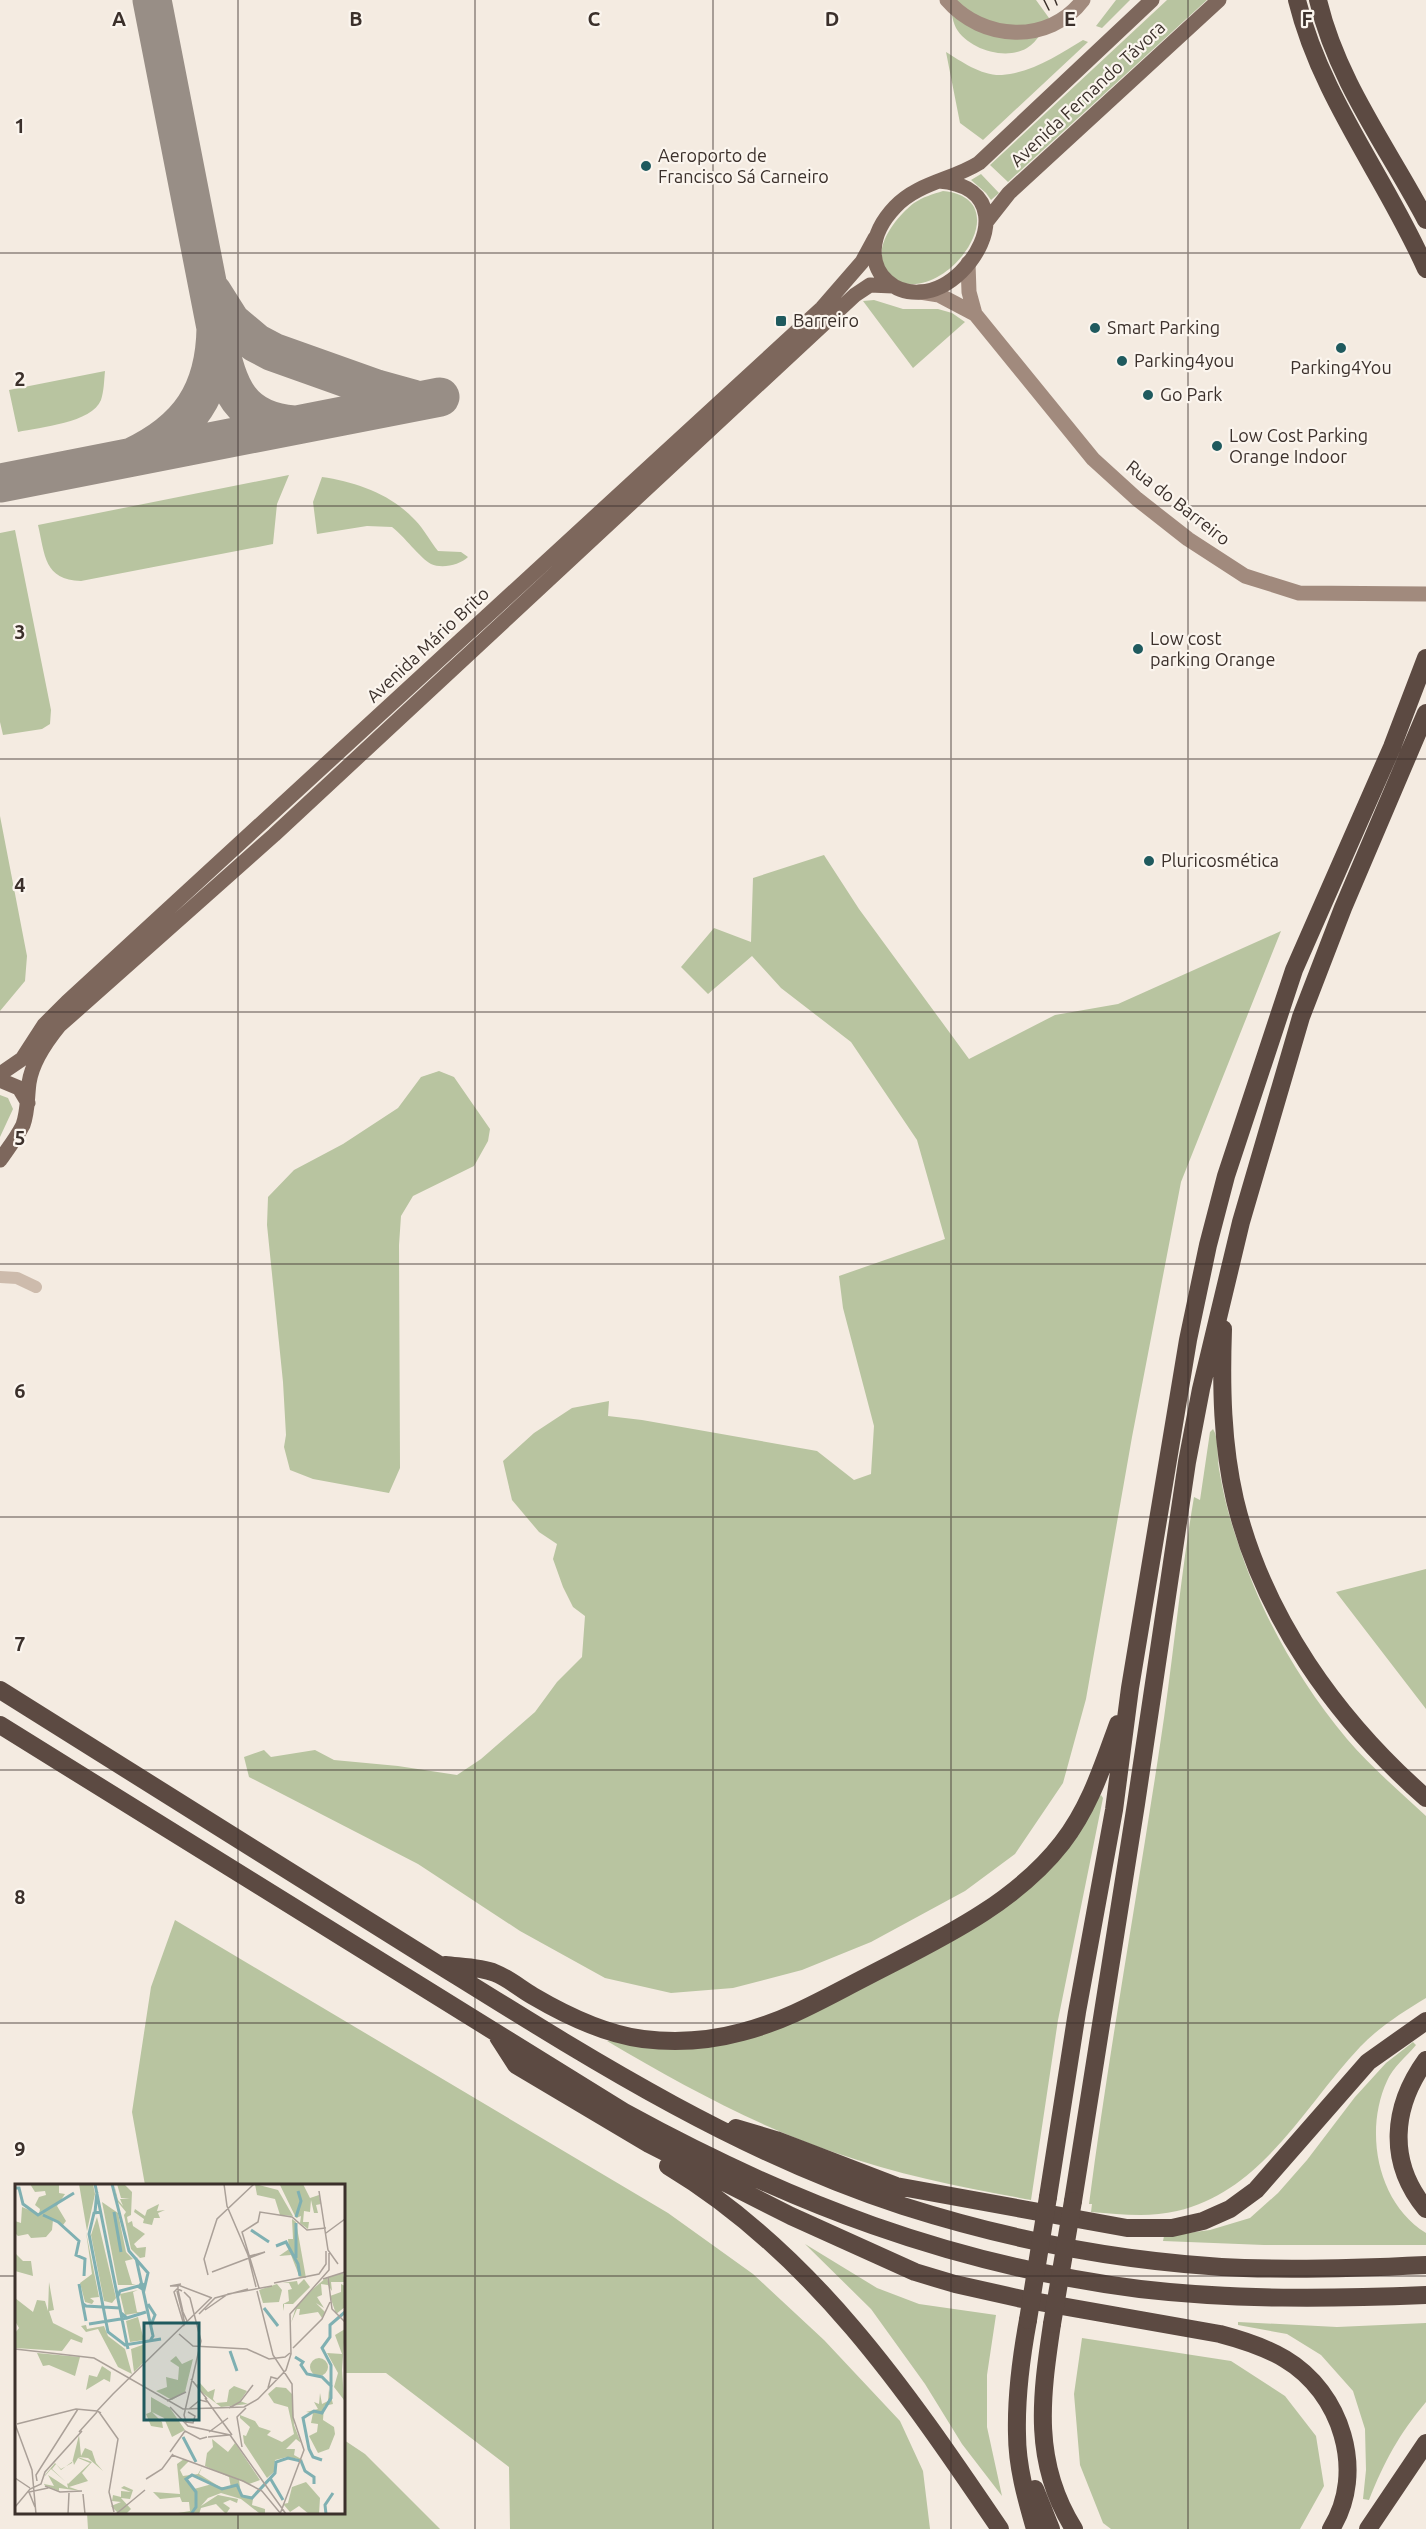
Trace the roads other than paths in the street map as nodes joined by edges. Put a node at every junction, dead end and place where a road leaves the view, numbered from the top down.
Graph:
1 (947, 0) edge
2 (1083, 0) edge
3 (1152, 0) edge
4 (1219, 0) edge
5 (1298, 0) edge
6 (1318, 0) edge
7 (939, 181) junction
8 (1426, 220) edge
9 (987, 221) junction
10 (875, 238) junction
11 (969, 262) junction
12 (1426, 269) edge
13 (893, 286) junction
14 (920, 292) junction
15 (975, 314) junction
16 (1426, 594) edge
17 (1426, 658) edge
18 (1426, 713) edge
19 (0, 1074) edge
20 (0, 1080) edge
21 (28, 1103) junction
22 (0, 1160) edge
23 (1228, 1276) junction
24 (0, 1277) edge
25 (36, 1287) dead end
26 (1130, 1688) junction
27 (0, 1690) edge
28 (0, 1725) edge
29 (1426, 1798) edge
30 (437, 1963) junction
31 (471, 2018) junction
32 (1426, 2021) edge
33 (495, 2032) junction
34 (1426, 2060) edge
35 (683, 2112) junction
36 (1426, 2209) edge
37 (1426, 2265) edge
38 (1426, 2295) edge
39 (1018, 2388) junction
40 (1423, 2447) edge
41 (1000, 2529) edge
42 (1035, 2529) edge
43 (1051, 2529) edge
44 (1074, 2529) edge
45 (1331, 2529) edge
46 (1368, 2529) edge
47 (1384, 2529) edge

1 - 2 main road, bridge
3 - 7 main road, Avenida Fernando Távora
4 - 9 main road, Avenida Fernando Távora
5 - 12 highway
6 - 8 highway
7 - 9 main road
7 - 10 main road
9 - 11 main road
10 - 13 main road
10 - 19 main road, Avenida Mário Brito
11 - 14 main road
11 - 15 main road, Rua do Barreiro
13 - 14 main road
13 - 21 main road, Avenida Mário Brito
14 - 15 main road, Rua do Barreiro
15 - 16 main road, Rua do Barreiro
17 - 26 highway
18 - 23 highway
20 - 21 main road
21 - 22 main road, Avenida Mário Brito
23 - 29 highway
23 - 44 highway, bridge
24 - 25 street
26 - 30 highway
26 - 39 highway, bridge
27 - 30 highway
28 - 31 highway
30 - 35 highway
31 - 33 highway
31 - 41 highway
32 - 35 highway
33 - 38 highway
33 - 45 highway
34 - 36 highway
35 - 37 highway
39 - 42 highway
39 - 43 highway
40 - 46 highway
40 - 47 highway

